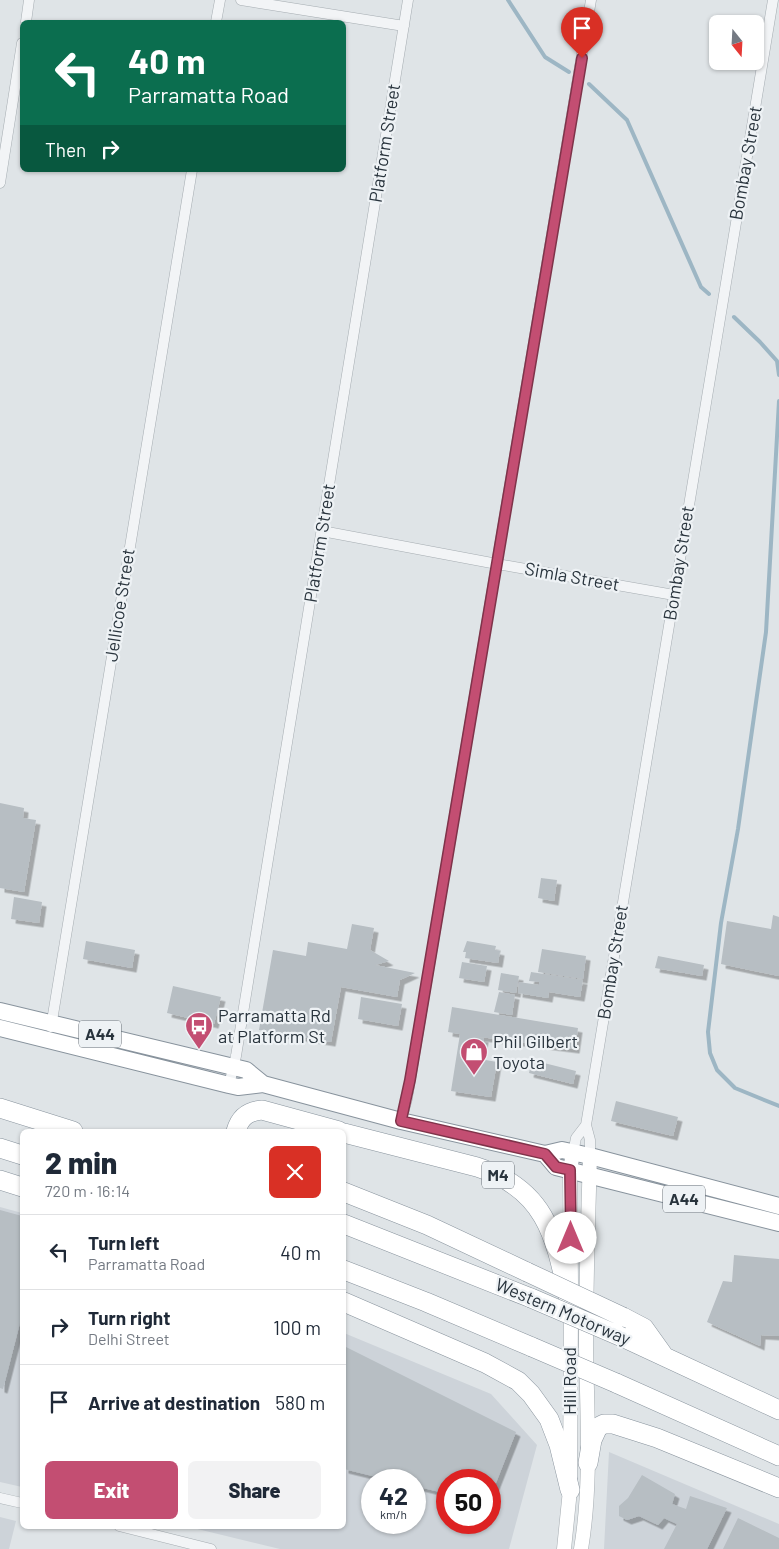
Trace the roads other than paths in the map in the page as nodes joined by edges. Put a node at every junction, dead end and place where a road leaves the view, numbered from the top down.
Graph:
1 (30, 0) edge
2 (220, 0) edge
3 (241, 0) edge
4 (408, 0) edge
5 (591, 0) edge
6 (773, 0) edge
7 (26, 20) edge
8 (216, 20) edge
9 (404, 26) junction
10 (20, 56) edge
11 (192, 172) edge
12 (0, 183) edge
13 (322, 531) junction
14 (497, 564) junction
15 (674, 595) junction
16 (0, 1010) edge
17 (51, 1024) junction
18 (0, 1028) edge
19 (48, 1040) junction
20 (234, 1067) junction
21 (263, 1084) junction
22 (228, 1085) junction
23 (0, 1108) edge
24 (401, 1121) junction
25 (586, 1125) junction
26 (68, 1129) edge
27 (237, 1129) edge
28 (332, 1129) edge
29 (346, 1134) edge
30 (0, 1148) edge
31 (572, 1153) junction
32 (20, 1154) edge
33 (545, 1154) junction
34 (590, 1156) junction
35 (570, 1170) junction
36 (589, 1175) junction
37 (0, 1180) edge
38 (20, 1186) edge
39 (346, 1193) edge
40 (779, 1206) edge
41 (779, 1223) edge
42 (346, 1225) edge
43 (346, 1271) edge
44 (346, 1303) edge
45 (570, 1310) junction
46 (664, 1357) junction
47 (779, 1410) edge
48 (779, 1456) edge
49 (588, 1463) junction
50 (779, 1488) edge
51 (570, 1490) junction
52 (0, 1498) edge
53 (20, 1503) edge
54 (130, 1529) edge
55 (211, 1549) edge
56 (564, 1549) edge
57 (582, 1549) edge

1 - 7 street
2 - 8 street
3 - 9 street
4 - 9 street, Platform Street
5 - 14 street
6 - 15 street, Bombay Street
9 - 13 street, Platform Street
10 - 12 street
11 - 17 street, Jellicoe Street
13 - 14 street, Simla Street
13 - 20 street, Platform Street
14 - 15 street, Simla Street
14 - 24 street
15 - 25 street, Bombay Street
16 - 17 highway, A44
17 - 19 street, Jellicoe Street
17 - 20 highway, A44
18 - 19 highway, A44
19 - 22 highway, A44
20 - 21 highway, A44
20 - 22 street, Platform Street
21 - 22 highway, A44
21 - 24 highway, A44
23 - 26 highway
24 - 33 highway, A44
25 - 31 street, Bombay Street
25 - 34 street, Bombay Street
27 - 28 highway
29 - 45 highway, M4
30 - 32 highway
31 - 33 highway, A44
31 - 34 highway, A44
31 - 35 main road, Hill Road
33 - 35 highway, A44
34 - 36 main road, Hill Road
34 - 40 highway, A44
35 - 36 highway, A44
35 - 45 main road, Hill Road
36 - 41 highway, A44
36 - 49 main road, Hill Road
37 - 38 highway
39 - 46 highway, bridge
42 - 46 highway, Western Motorway, bridge
43 - 48 highway, bridge
44 - 51 highway
45 - 51 main road, Hill Road
46 - 47 highway, Western Motorway
49 - 50 highway
49 - 57 main road, Hill Road
51 - 56 main road, Hill Road
52 - 53 street
54 - 55 street

